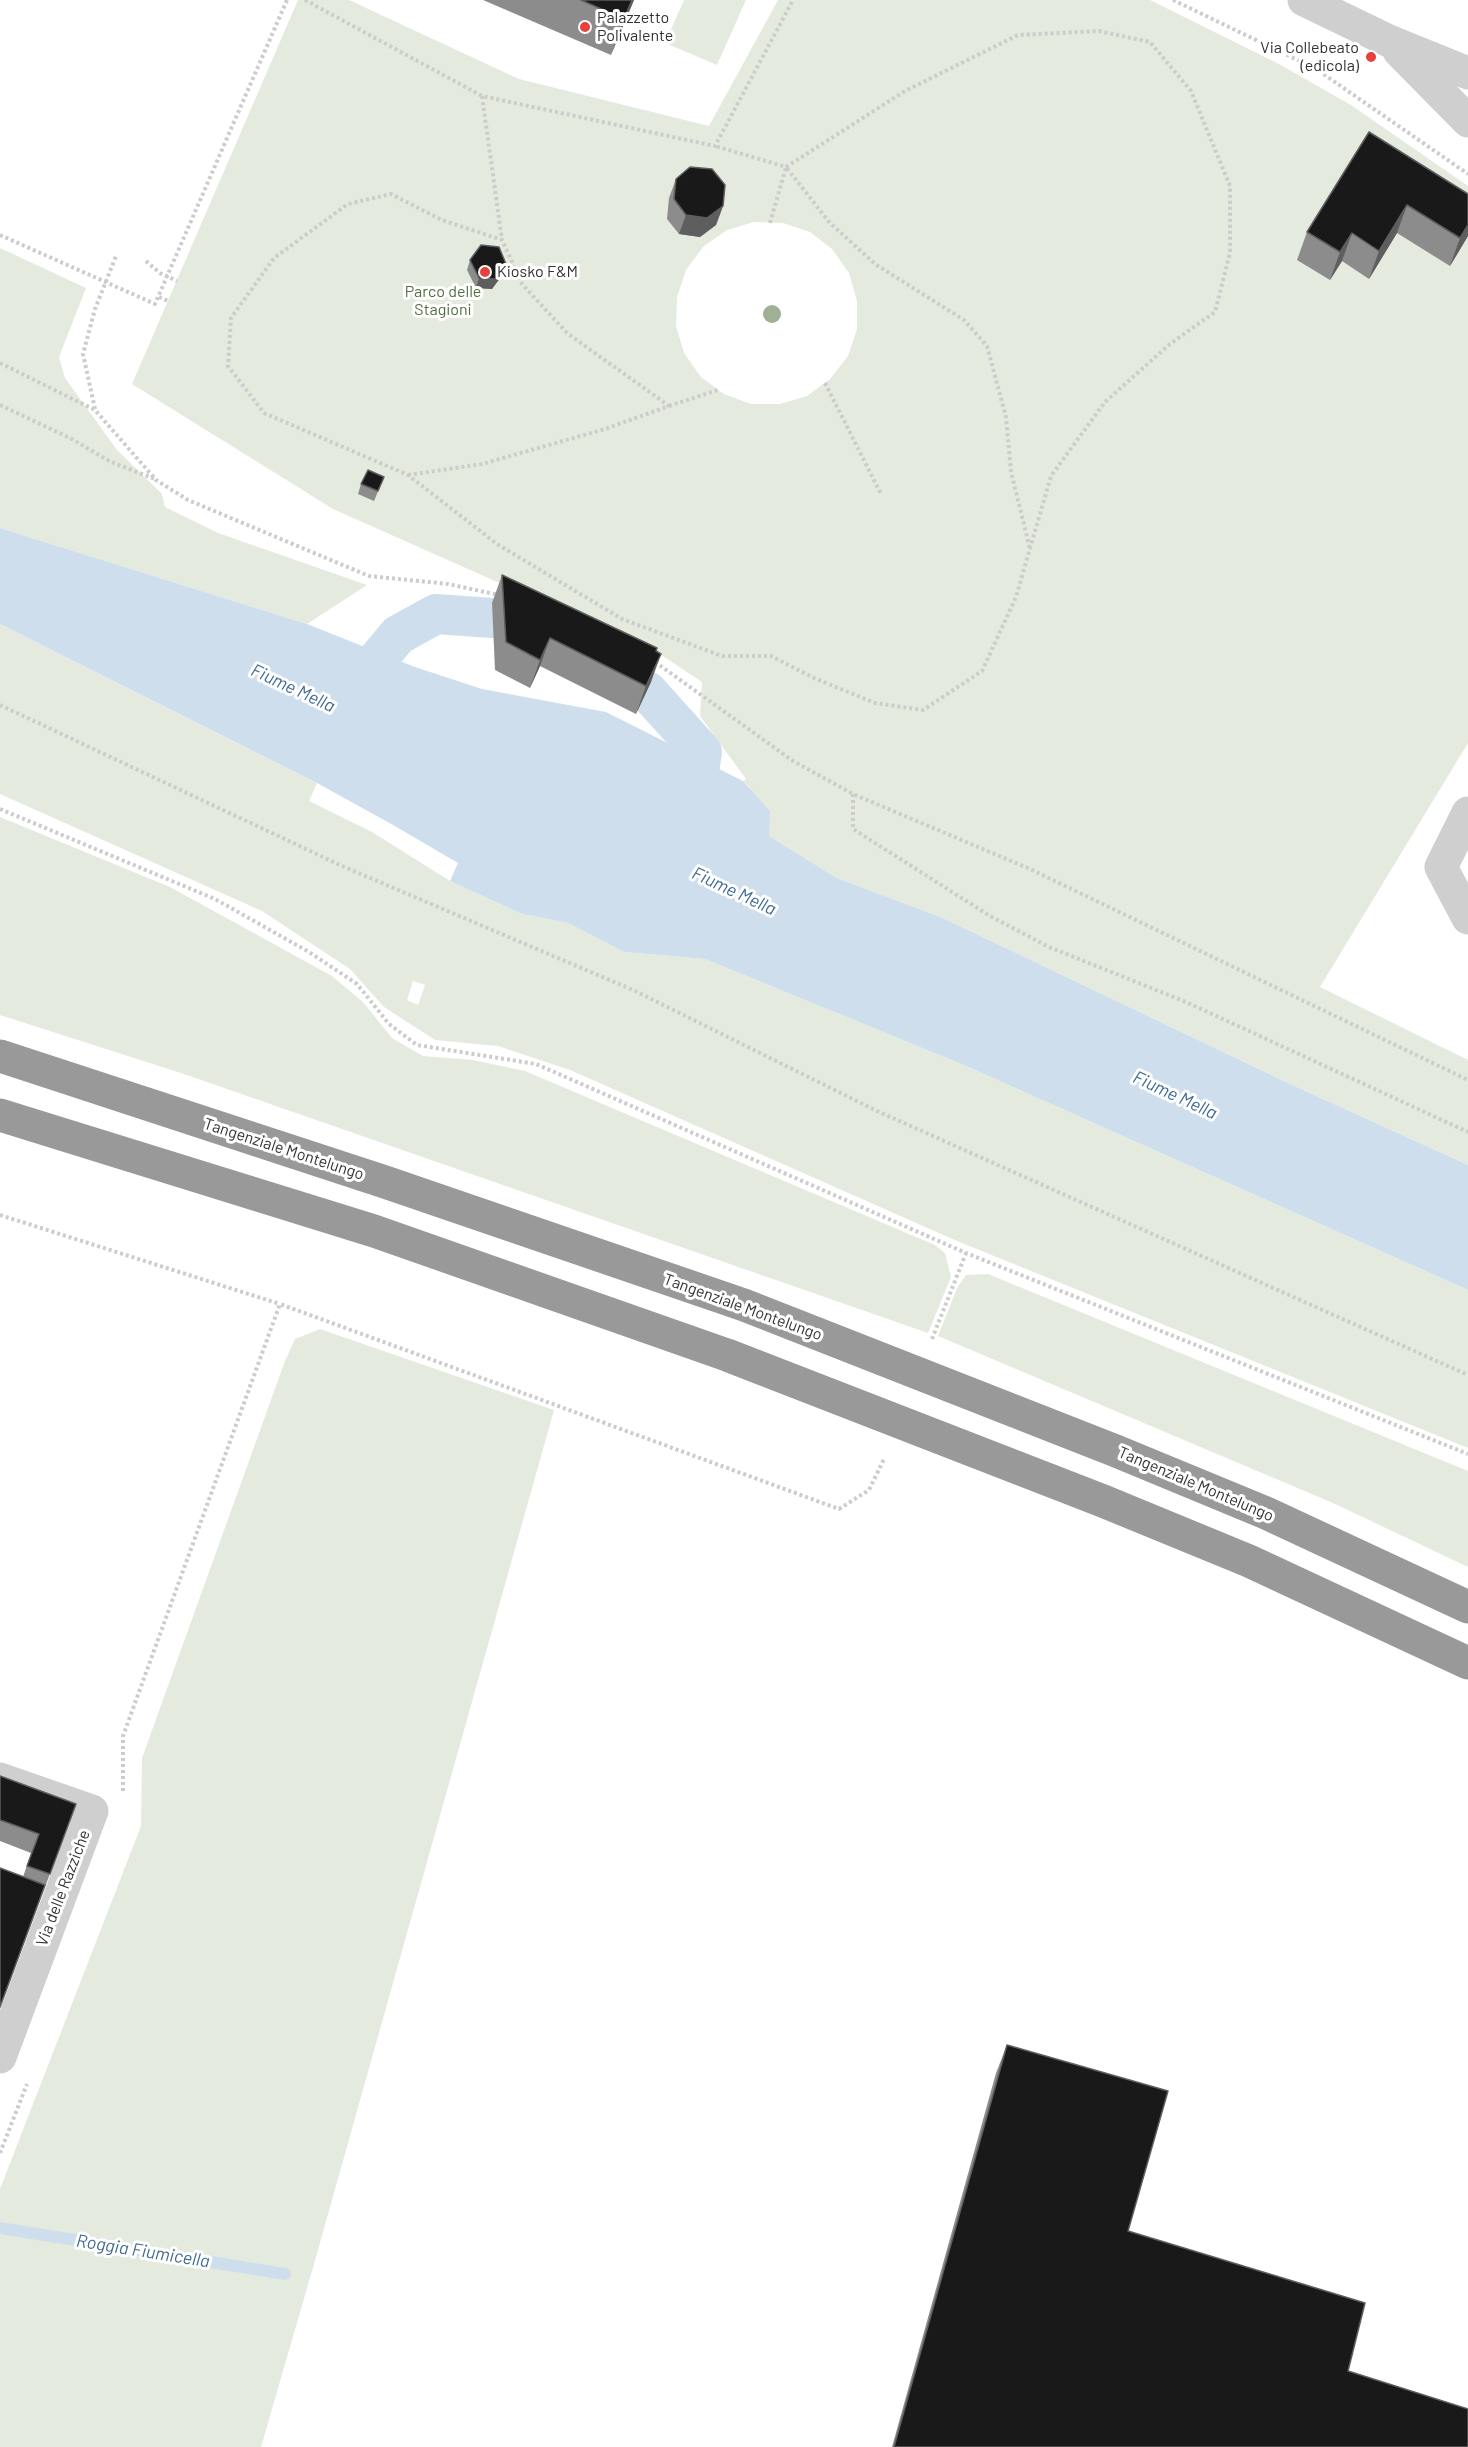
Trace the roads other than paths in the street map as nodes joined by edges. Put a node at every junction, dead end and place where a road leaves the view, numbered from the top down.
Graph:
1 (1304, 0) edge
2 (1389, 41) junction
3 (1468, 73) edge
4 (1468, 121) edge
5 (1468, 813) edge
6 (1468, 918) edge
7 (0, 1056) edge
8 (0, 1115) edge
9 (1468, 1607) edge
10 (1468, 1663) edge
11 (0, 1779) edge
12 (0, 2056) edge

1 - 2 street
2 - 3 street
2 - 4 street
5 - 6 street
7 - 9 highway, Tangenziale Montelungo
8 - 10 highway
11 - 12 street, Via delle Razziche

